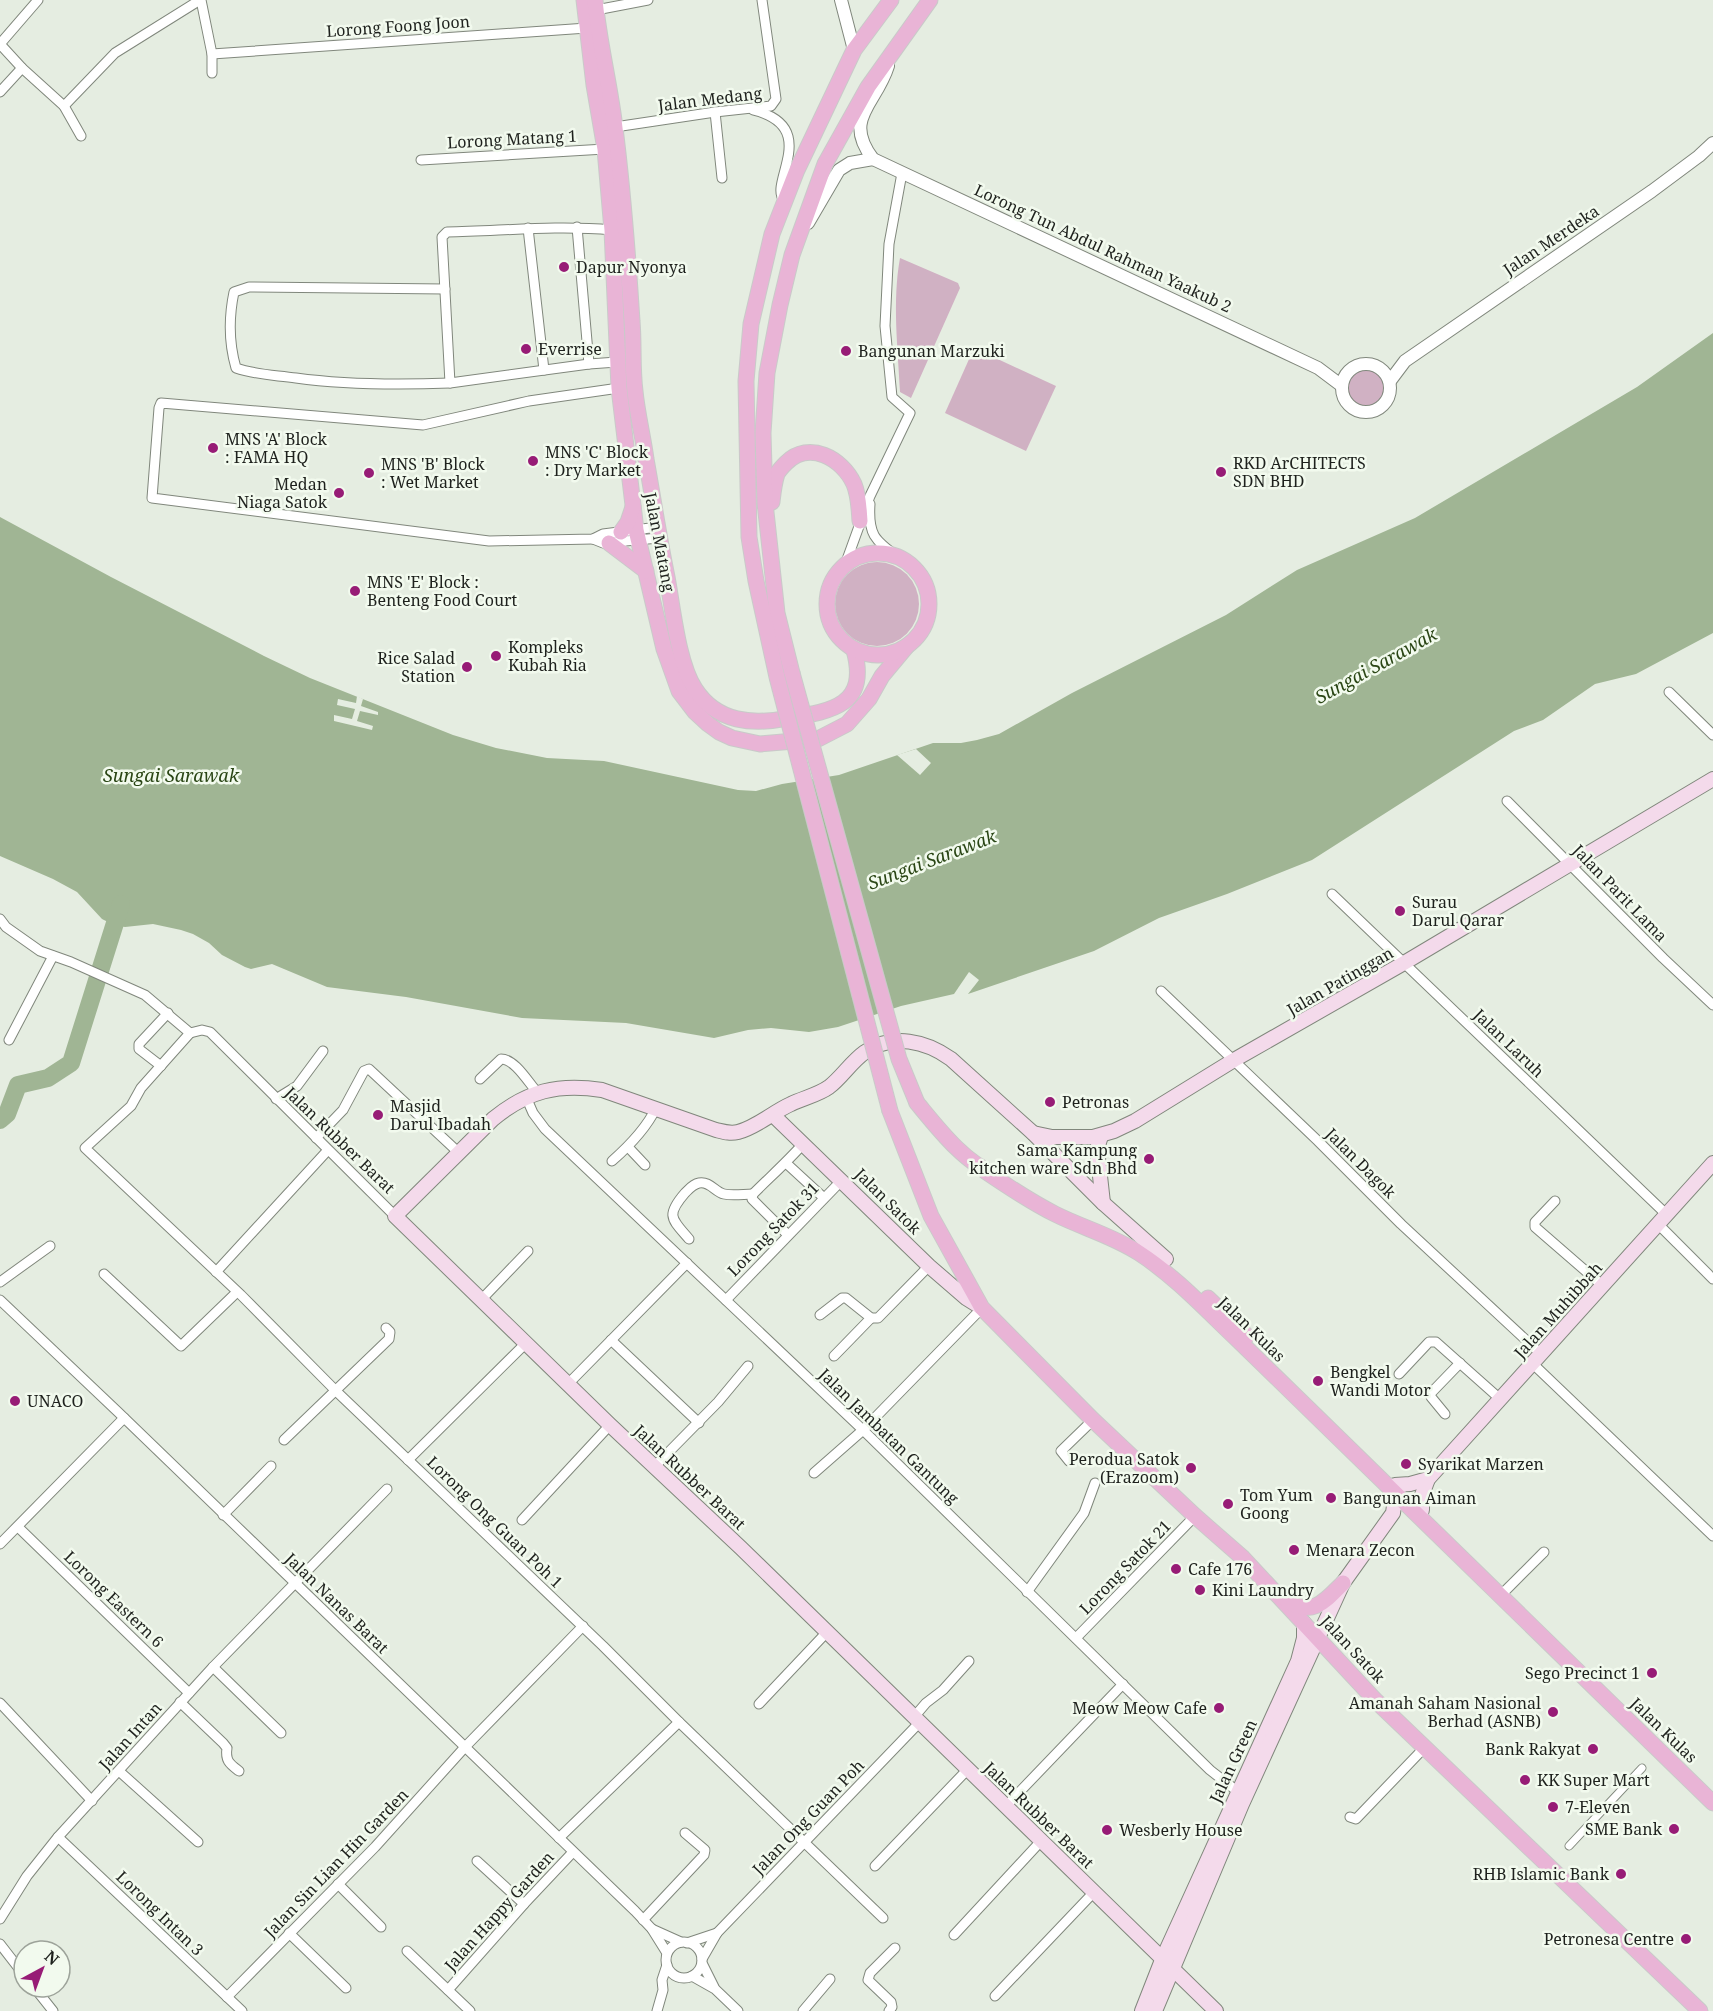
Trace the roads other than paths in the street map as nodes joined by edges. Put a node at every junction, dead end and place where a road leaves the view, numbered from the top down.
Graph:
1 (38, 0) edge
2 (200, 0) edge
3 (648, 0) edge
4 (762, 0) edge
5 (841, 0) edge
6 (891, 0) edge
7 (930, 0) edge
8 (591, 3) edge
9 (587, 28) junction
10 (0, 44) edge
11 (854, 50) junction
12 (893, 51) junction
13 (212, 54) junction
14 (22, 68) junction
15 (212, 73) dead end
16 (0, 92) edge
17 (64, 106) junction
18 (745, 108) junction
19 (715, 112) junction
20 (615, 127) junction
21 (81, 136) dead end
22 (1713, 142) edge
23 (605, 149) junction
24 (873, 159) junction
25 (421, 160) dead end
26 (902, 173) junction
27 (722, 178) dead end
28 (784, 200) junction
29 (577, 227) junction
30 (528, 228) junction
31 (612, 230) junction
32 (799, 234) junction
33 (445, 289) junction
34 (1405, 361) junction
35 (617, 362) junction
36 (589, 364) junction
37 (1318, 368) junction
38 (1380, 368) junction
39 (1351, 369) junction
40 (544, 370) junction
41 (1390, 381) junction
42 (450, 383) junction
43 (1342, 386) junction
44 (619, 388) junction
45 (870, 496) junction
46 (860, 521) junction
47 (659, 532) junction
48 (632, 534) junction
49 (769, 538) junction
50 (593, 539) junction
51 (609, 543) junction
52 (898, 558) junction
53 (845, 565) junction
54 (646, 571) junction
55 (907, 646) junction
56 (854, 650) junction
57 (1669, 692) dead end
58 (1713, 735) edge
59 (1713, 778) edge
60 (1507, 801) dead end
61 (1571, 864) junction
62 (1332, 894) dead end
63 (0, 919) edge
64 (53, 956) junction
65 (1404, 963) junction
66 (1161, 991) dead end
67 (1713, 1005) edge
68 (168, 1013) junction
69 (190, 1033) junction
70 (9, 1041) dead end
71 (323, 1051) dead end
72 (1234, 1060) junction
73 (161, 1066) junction
74 (480, 1079) dead end
75 (532, 1095) junction
76 (276, 1099) junction
77 (656, 1108) junction
78 (773, 1115) junction
79 (1034, 1133) junction
80 (1101, 1136) junction
81 (316, 1138) junction
82 (803, 1144) junction
83 (628, 1147) junction
84 (328, 1150) junction
85 (458, 1152) junction
86 (612, 1161) dead end
87 (786, 1163) junction
88 (1713, 1163) edge
89 (645, 1165) dead end
90 (985, 1171) junction
91 (842, 1180) junction
92 (753, 1194) junction
93 (824, 1198) junction
94 (1555, 1201) dead end
95 (1103, 1203) junction
96 (395, 1216) junction
97 (1662, 1219) junction
98 (788, 1235) junction
99 (689, 1239) dead end
100 (50, 1246) dead end
101 (528, 1251) dead end
102 (1166, 1259) junction
103 (687, 1263) junction
104 (929, 1266) junction
105 (216, 1272) junction
106 (105, 1274) dead end
107 (1713, 1279) edge
108 (0, 1282) edge
109 (1603, 1286) junction
110 (237, 1292) junction
111 (0, 1300) edge
112 (481, 1300) junction
113 (726, 1300) junction
114 (982, 1308) junction
115 (820, 1315) dead end
116 (871, 1318) junction
117 (386, 1328) dead end
118 (611, 1340) junction
119 (526, 1343) junction
120 (834, 1356) dead end
121 (1537, 1359) junction
122 (1460, 1363) junction
123 (748, 1366) dead end
124 (1399, 1374) dead end
125 (568, 1384) junction
126 (336, 1391) junction
127 (1499, 1398) junction
128 (1445, 1414) dead end
129 (124, 1418) junction
130 (1092, 1420) junction
131 (699, 1423) junction
132 (610, 1425) junction
133 (863, 1430) junction
134 (284, 1440) dead end
135 (408, 1460) junction
136 (1069, 1461) dead end
137 (270, 1466) dead end
138 (655, 1466) junction
139 (814, 1473) dead end
140 (1428, 1479) junction
141 (1095, 1483) dead end
142 (1390, 1484) junction
143 (387, 1488) dead end
144 (1422, 1510) junction
145 (224, 1515) junction
146 (1195, 1516) junction
147 (522, 1520) dead end
148 (18, 1527) junction
149 (1713, 1536) edge
150 (0, 1544) edge
151 (1544, 1552) dead end
152 (1462, 1558) junction
153 (1343, 1583) junction
154 (295, 1584) junction
155 (1027, 1592) junction
156 (1500, 1596) junction
157 (1282, 1599) junction
158 (1305, 1623) junction
159 (583, 1626) junction
160 (827, 1632) junction
161 (1076, 1638) junction
162 (1319, 1638) junction
163 (969, 1661) dead end
164 (213, 1666) junction
165 (1123, 1684) junction
166 (189, 1693) junction
167 (180, 1702) junction
168 (0, 1703) edge
169 (759, 1704) dead end
170 (917, 1719) junction
171 (679, 1722) junction
172 (281, 1733) dead end
173 (465, 1747) junction
174 (1425, 1747) junction
175 (1642, 1768) dead end
176 (968, 1769) junction
177 (239, 1771) dead end
178 (119, 1772) junction
179 (1238, 1791) junction
180 (92, 1800) junction
181 (1713, 1803) edge
182 (1006, 1806) junction
183 (1350, 1817) dead end
184 (685, 1833) dead end
185 (58, 1837) junction
186 (559, 1838) junction
187 (1042, 1840) junction
188 (198, 1842) dead end
189 (804, 1843) junction
190 (1569, 1846) dead end
191 (573, 1852) junction
192 (477, 1861) dead end
193 (875, 1866) dead end
194 (338, 1884) junction
195 (1095, 1891) junction
196 (524, 1904) junction
197 (883, 1918) dead end
198 (0, 1919) edge
199 (643, 1920) junction
200 (381, 1927) dead end
201 (652, 1929) junction
202 (289, 1933) junction
203 (717, 1933) junction
204 (954, 1935) dead end
205 (684, 1942) junction
206 (0, 1944) edge
207 (896, 1948) dead end
208 (407, 1951) dead end
209 (668, 1953) junction
210 (12, 1960) edge
211 (702, 1961) junction
212 (667, 1965) junction
213 (1168, 1965) junction
214 (692, 1976) junction
215 (678, 1977) junction
216 (830, 1979) dead end
217 (346, 1988) dead end
218 (715, 1989) junction
219 (448, 1990) junction
220 (663, 1990) junction
221 (995, 1996) dead end
222 (227, 1997) junction
223 (44, 1999) edge
224 (53, 2011) edge
225 (242, 2011) edge
226 (470, 2011) edge
227 (657, 2011) edge
228 (738, 2011) edge
229 (803, 2011) edge
230 (889, 2011) edge
231 (1142, 2011) edge
232 (1155, 2011) edge
233 (1216, 2011) edge
234 (1700, 2011) edge

1 - 10 street
2 - 13 street
2 - 17 street
3 - 8 street
4 - 18 street, Jalan Medang
5 - 11 street
6 - 11 main road, Jalan Satok
7 - 12 main road
8 - 9 main road, Jalan Matang
8 - 20 main road, Jalan Matang
9 - 13 street, Lorong Foong Joon
9 - 23 main road, Jalan Matang
10 - 14 street
11 - 28 main road, Jalan Satok
12 - 24 street
12 - 32 main road
13 - 15 street
14 - 16 street
14 - 17 street
17 - 21 street
18 - 19 street, Jalan Medang
18 - 28 street
19 - 20 street, Jalan Medang
19 - 27 street
20 - 47 main road, Jalan Matang
22 - 34 street, Jalan Merdeka
23 - 25 street, Lorong Matang 1
23 - 31 main road, Jalan Matang
24 - 26 street, Lorong Tun Abdul Rahman Yaakub 2
24 - 32 street
26 - 37 street, Lorong Tun Abdul Rahman Yaakub 2
26 - 45 street
28 - 114 main road, Jalan Satok, bridge
29 - 30 street
29 - 31 street
29 - 36 street
30 - 33 street
30 - 40 street
31 - 35 main road, Jalan Matang
32 - 49 main road
33 - 42 street
33 - 42 street
34 - 38 street
34 - 41 street
35 - 36 street
35 - 44 main road, Jalan Matang
36 - 40 street
37 - 39 street
37 - 43 street
38 - 39 street
38 - 41 street
39 - 43 street
40 - 42 street
41 - 43 street
44 - 48 main road, Jalan Matang
44 - 50 street
45 - 46 street
45 - 52 street
46 - 49 main road
46 - 53 street
47 - 48 street
47 - 56 main road, Jalan Matang
48 - 50 street
48 - 51 street
48 - 54 main road, Jalan Matang
49 - 90 main road, Jalan Kulas, bridge
50 - 51 street
51 - 54 main road
52 - 53 main road
52 - 55 main road
53 - 56 main road
54 - 55 main road, Jalan Matang
55 - 56 main road
57 - 58 street
59 - 61 main road, Jalan Patinggan
60 - 61 street, Jalan Parit Lama
61 - 65 main road, Jalan Patinggan
61 - 67 street, Jalan Parit Lama
62 - 65 street, Jalan Laruh
63 - 64 street
64 - 68 street
64 - 70 street
65 - 72 main road, Jalan Patinggan
65 - 97 street, Jalan Laruh
66 - 72 street, Jalan Dagok
68 - 69 street
68 - 73 street
69 - 73 street
69 - 76 street, Jalan Rubber Barat
71 - 76 street
72 - 80 main road, Jalan Patinggan
72 - 121 street, Jalan Dagok
73 - 105 street, Lorong Ong Guan Poh 1
74 - 75 street, Jalan Jambatan Gantung
75 - 77 main road, Jalan Kulas
75 - 85 main road
75 - 103 street, Jalan Jambatan Gantung
76 - 81 street, Jalan Rubber Barat
77 - 78 main road, Jalan Kulas
77 - 83 street
78 - 79 main road, Jalan Kulas
78 - 82 main road, Jalan Satok
79 - 80 main road, Jalan Patinggan
79 - 95 main road, Jalan Kulas
80 - 95 main road
81 - 84 street, Jalan Rubber Barat
81 - 85 street
82 - 87 street
82 - 91 main road, Jalan Satok
83 - 86 street
83 - 89 street
84 - 96 street, Jalan Rubber Barat
84 - 105 street
85 - 96 main road
87 - 92 street
87 - 93 street
88 - 97 main road, Jalan Muhibbah
90 - 102 main road, Jalan Kulas
90 - 142 main road, Jalan Kulas
91 - 93 street, Lorong Satok 31
91 - 104 main road, Jalan Satok
92 - 98 street
92 - 99 street
93 - 98 street, Lorong Satok 31
94 - 109 street
95 - 102 main road, Jalan Kulas
96 - 112 main road, Jalan Rubber Barat
97 - 107 street, Jalan Laruh
97 - 109 main road, Jalan Muhibbah
98 - 113 street, Lorong Satok 31
100 - 108 street
101 - 112 street
102 - 142 main road, Jalan Kulas
103 - 113 street, Jalan Jambatan Gantung
103 - 118 street
104 - 114 main road, Jalan Satok
104 - 116 street
105 - 110 street, Lorong Ong Guan Poh 1
106 - 110 street
109 - 121 main road, Jalan Muhibbah
110 - 126 street, Lorong Ong Guan Poh 1
111 - 129 street, Jalan Nanas Barat
112 - 119 main road, Jalan Rubber Barat
113 - 133 street, Jalan Jambatan Gantung
114 - 130 main road, Jalan Satok
114 - 133 street
115 - 116 street
116 - 120 street
117 - 126 street
118 - 125 street
118 - 131 street
119 - 125 main road, Jalan Rubber Barat
119 - 135 street
121 - 127 main road, Jalan Muhibbah
121 - 149 street, Jalan Dagok
122 - 124 street
122 - 127 street
122 - 128 street
123 - 131 street
125 - 132 main road, Jalan Rubber Barat
126 - 134 street
126 - 135 street, Lorong Ong Guan Poh 1
127 - 140 main road, Jalan Muhibbah
129 - 145 street, Jalan Nanas Barat
129 - 148 street
130 - 136 street
130 - 146 main road, Jalan Satok
131 - 138 street
132 - 138 main road, Jalan Rubber Barat
132 - 147 street
133 - 139 street
133 - 155 street, Jalan Jambatan Gantung
135 - 159 street, Lorong Ong Guan Poh 1
137 - 145 street
138 - 160 main road, Jalan Rubber Barat
140 - 142 main road
140 - 144 main road, Jalan Muhibbah
141 - 155 street
142 - 144 main road, Jalan Kulas
142 - 152 main road, Jalan Kulas
142 - 153 main road
143 - 154 street, Jalan Intan
144 - 152 main road, Jalan Kulas
145 - 154 street, Jalan Nanas Barat
146 - 157 main road, Jalan Satok
146 - 161 street, Lorong Satok 21
148 - 150 street
148 - 166 street, Lorong Eastern 6
151 - 156 street
152 - 156 main road, Jalan Kulas
153 - 157 main road
153 - 162 main road
154 - 164 street, Jalan Intan
154 - 173 street, Jalan Nanas Barat
155 - 161 street, Jalan Jambatan Gantung
156 - 181 main road, Jalan Kulas
157 - 158 main road, Jalan Satok
158 - 162 main road, Jalan Satok
158 - 179 main road, Jalan Green
159 - 171 street, Lorong Ong Guan Poh 1
159 - 173 street, Jalan Sin Lian Hin Garden
160 - 169 street
160 - 170 main road, Jalan Rubber Barat
161 - 165 street, Jalan Jambatan Gantung
162 - 174 main road, Jalan Satok
162 - 213 main road, Jalan Green
163 - 170 street, Jalan Ong Guan Poh
164 - 166 street, Jalan Intan
164 - 172 street
165 - 179 street, Jalan Jambatan Gantung
165 - 182 street
166 - 167 street, Jalan Intan
167 - 177 street
167 - 178 street, Jalan Intan
168 - 180 street
170 - 176 main road, Jalan Rubber Barat
170 - 189 street, Jalan Ong Guan Poh
171 - 186 street
171 - 189 street, Lorong Ong Guan Poh 1
173 - 186 street, Jalan Nanas Barat
173 - 194 street, Jalan Sin Lian Hin Garden
174 - 183 street
174 - 234 main road, Jalan Satok
175 - 190 street
176 - 182 main road, Jalan Rubber Barat
176 - 193 street
178 - 180 street, Jalan Intan
178 - 188 street
179 - 213 main road, Jalan Green
180 - 185 street, Jalan Intan
182 - 187 main road, Jalan Rubber Barat
184 - 199 street
185 - 198 street, Jalan Intan
185 - 222 street, Lorong Intan 3
186 - 191 street, Jalan Nanas Barat
187 - 195 main road, Jalan Rubber Barat
187 - 204 street
189 - 197 street, Lorong Ong Guan Poh 1
189 - 203 street, Jalan Ong Guan Poh
191 - 196 street, Jalan Happy Garden
191 - 199 street, Jalan Nanas Barat
192 - 196 street
194 - 200 street
194 - 202 street, Jalan Sin Lian Hin Garden
195 - 213 main road, Jalan Rubber Barat
195 - 221 street
196 - 219 street, Jalan Happy Garden
199 - 201 street, Jalan Nanas Barat
201 - 205 street, Jalan Nanas Barat
201 - 209 street, Jalan Nanas Barat
202 - 217 street
202 - 222 street, Jalan Sin Lian Hin Garden
203 - 205 street, Jalan Ong Guan Poh
203 - 211 street, Jalan Ong Guan Poh
205 - 209 street
205 - 211 street
206 - 210 street
207 - 230 street
208 - 219 street, Jalan Happy Garden
209 - 212 street
211 - 214 street
211 - 218 street
212 - 215 street
212 - 220 street
213 - 231 main road, Jalan Green
213 - 232 main road, Jalan Green
213 - 233 main road, Jalan Rubber Barat
214 - 215 street
214 - 218 street
215 - 220 street
216 - 229 street
218 - 228 street
219 - 226 street, Jalan Happy Garden
220 - 227 street
222 - 225 street, Lorong Intan 3
223 - 224 street

